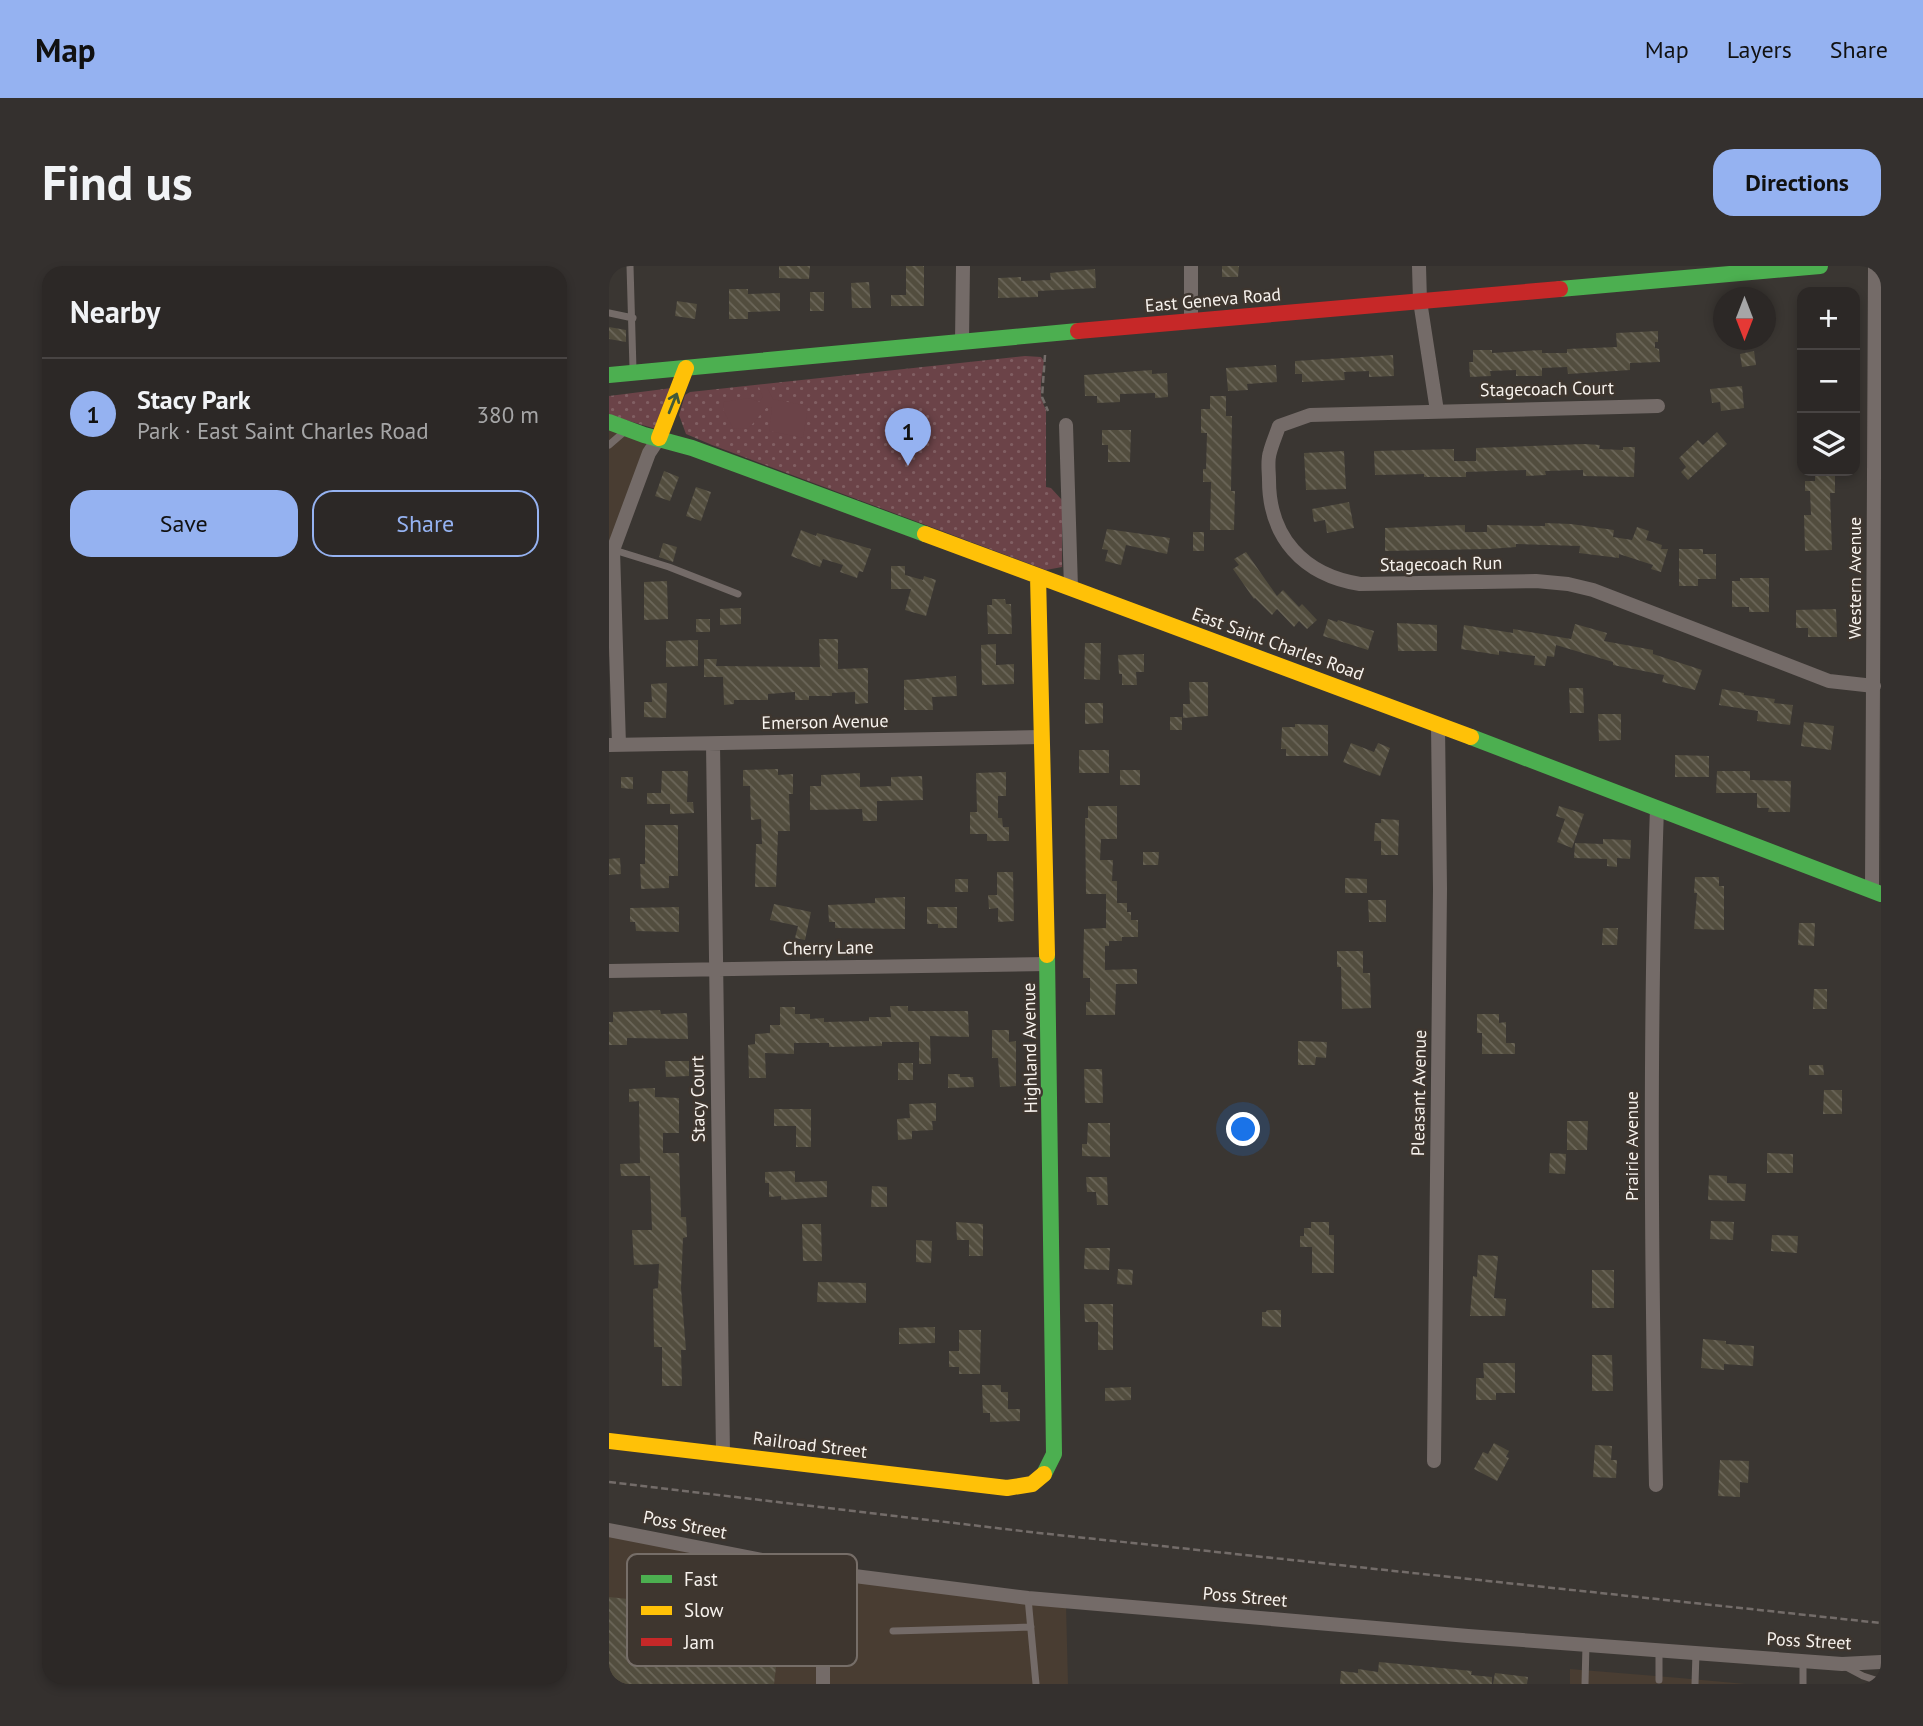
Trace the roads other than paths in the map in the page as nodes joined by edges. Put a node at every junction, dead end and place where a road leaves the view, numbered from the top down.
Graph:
1 (630, 266) edge
2 (963, 266) edge
3 (1191, 266) edge
4 (1419, 266) edge
5 (1820, 266) edge
6 (1875, 266) edge
7 (1647, 274) edge
8 (1420, 301) junction
9 (609, 313) edge
10 (633, 318) junction
11 (1191, 321) junction
12 (962, 341) junction
13 (686, 368) junction
14 (633, 373) junction
15 (609, 375) edge
16 (1658, 405) dead end
17 (1437, 411) junction
18 (609, 422) edge
19 (1066, 425) dead end
20 (628, 429) junction
21 (659, 438) junction
22 (609, 445) edge
23 (613, 550) junction
24 (1038, 576) junction
25 (1071, 588) junction
26 (738, 594) dead end
27 (1878, 604) edge
28 (1874, 686) junction
29 (1439, 725) junction
30 (1041, 737) junction
31 (713, 744) junction
32 (614, 745) edge
33 (1657, 808) junction
34 (1876, 892) edge
35 (1047, 964) junction
36 (717, 970) junction
37 (609, 971) edge
38 (609, 1441) edge
39 (723, 1454) junction
40 (1434, 1461) dead end
41 (1656, 1485) dead end
42 (1007, 1488) joint
43 (609, 1530) edge
44 (731, 1554) edge
45 (857, 1576) edge
46 (1028, 1598) junction
47 (1031, 1627) junction
48 (893, 1631) dead end
49 (1586, 1645) junction
50 (1659, 1651) junction
51 (1696, 1653) junction
52 (1803, 1661) junction
53 (1881, 1662) edge
54 (1842, 1664) junction
55 (823, 1666) edge
56 (1658, 1680) dead end
57 (1881, 1682) edge
58 (823, 1684) edge
59 (1036, 1684) edge
60 (1585, 1684) edge
61 (1695, 1684) edge
62 (1803, 1684) edge

1 - 10 lane
2 - 12 street
3 - 11 street
4 - 8 street
5 - 7 street, East Geneva Road
6 - 27 street, Western Avenue
7 - 8 street, East Geneva Road
8 - 11 street, East Geneva Road
8 - 17 street
9 - 10 lane
10 - 14 lane
11 - 12 street, East Geneva Road
12 - 13 street, East Geneva Road
13 - 14 street, East Geneva Road
21 -> 13 street
14 - 15 street, East Geneva Road
16 - 17 street, Stagecoach Court
17 - 28 street, Stagecoach Run
18 - 20 street, East Saint Charles Road
19 - 25 street
20 - 21 street, East Saint Charles Road
20 - 22 lane
21 - 23 street
21 - 24 street, East Saint Charles Road
23 - 26 lane
23 - 32 street
24 - 25 street, East Saint Charles Road
24 - 30 street, Highland Avenue
25 - 29 street, East Saint Charles Road
27 - 28 street, Western Avenue
28 - 34 street, Western Avenue
29 - 33 street, East Saint Charles Road
29 - 40 street, Pleasant Avenue
30 - 31 street, Emerson Avenue
30 - 35 street, Highland Avenue
31 - 32 street, Emerson Avenue
31 - 36 street, Stacy Court
33 - 34 street, East Saint Charles Road
33 - 41 street, Prairie Avenue
35 - 36 street, Cherry Lane
35 - 42 street, Highland Avenue
36 - 37 street, Cherry Lane
36 - 39 street, Stacy Court
38 - 39 street, Railroad Street
39 - 42 street, Railroad Street
43 - 44 street, Poss Street
45 - 46 street, Poss Street
46 - 47 lane
46 - 49 street, Poss Street
47 - 48 lane
47 - 59 lane
49 - 50 street, Poss Street
49 - 60 lane
50 - 51 street, Poss Street
50 - 56 lane
51 - 52 street, Poss Street
51 - 61 lane
52 - 54 street, Poss Street
52 - 62 lane
53 - 54 street, Poss Street
54 - 57 lane
55 - 58 street

